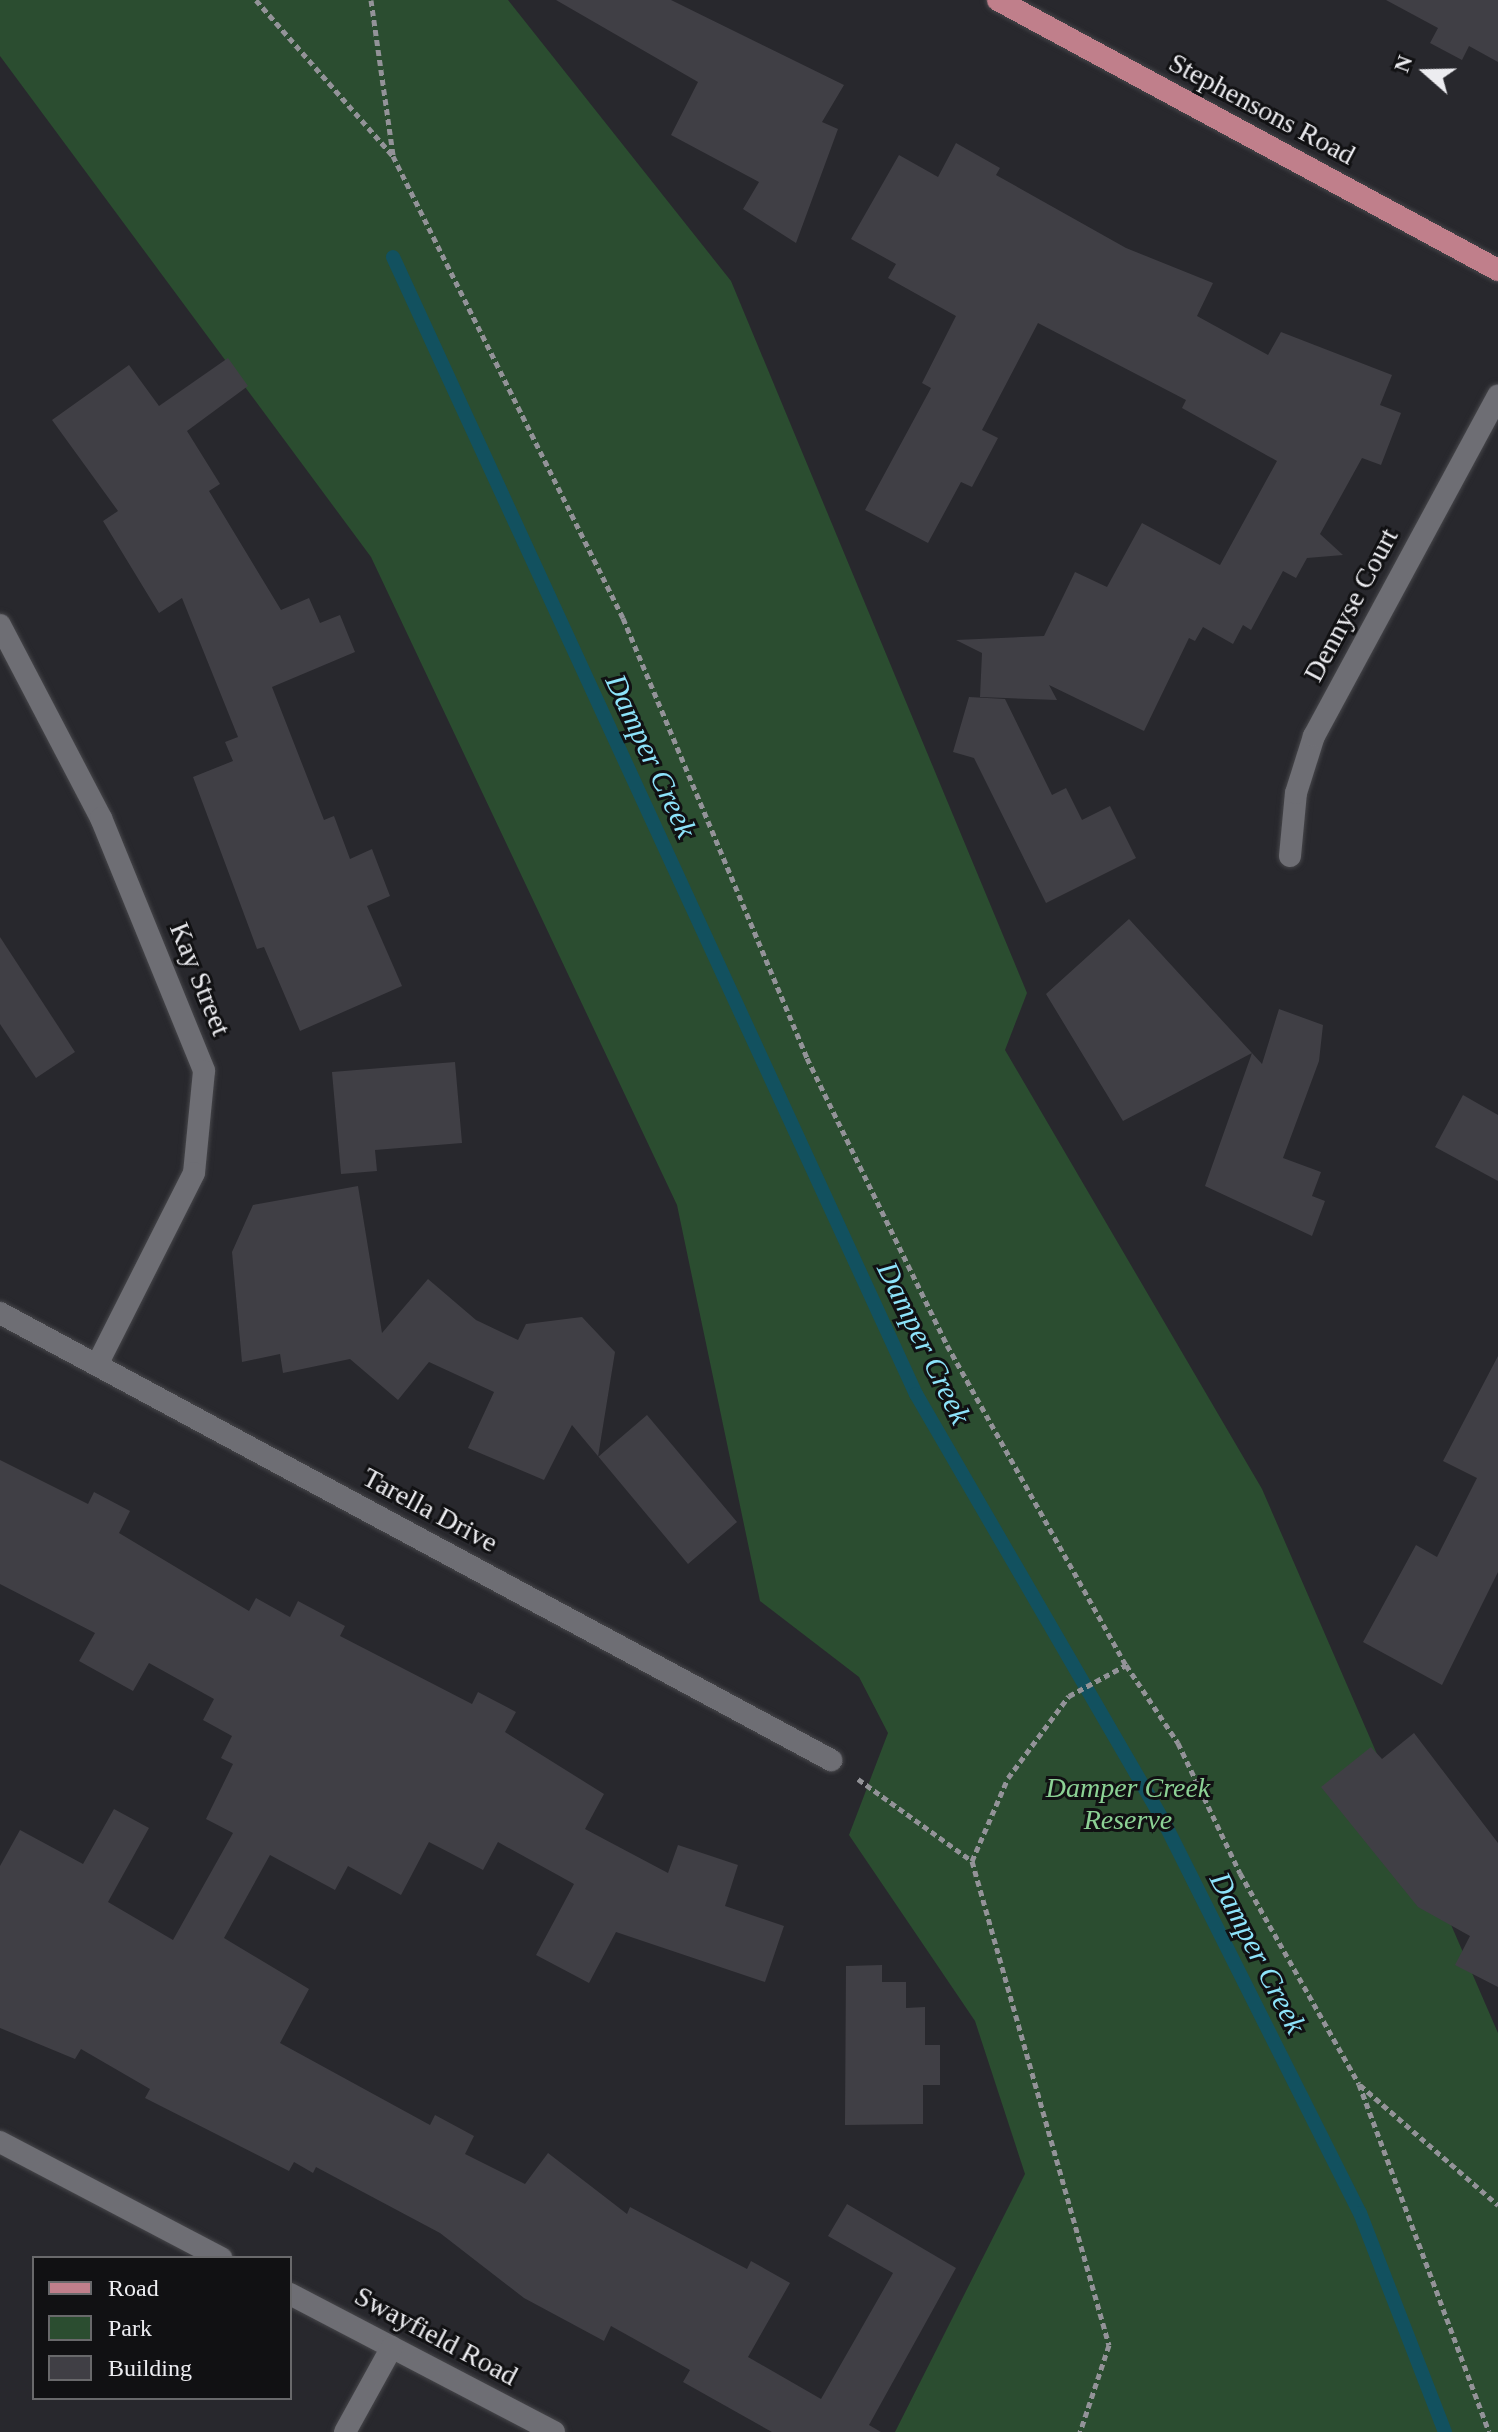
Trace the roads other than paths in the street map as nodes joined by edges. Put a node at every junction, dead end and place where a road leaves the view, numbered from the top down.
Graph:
1 (998, 0) edge
2 (1498, 270) edge
3 (1498, 395) edge
4 (0, 625) edge
5 (1290, 856) dead end
6 (0, 1313) edge
7 (97, 1365) junction
8 (831, 1760) road end
9 (0, 2142) edge
10 (217, 2256) edge
11 (292, 2295) edge
12 (392, 2347) junction
13 (345, 2432) edge
14 (554, 2432) edge

1 - 2 main road, Stephensons Road
3 - 5 street, Dennyse Court
4 - 7 street, Kay Street
6 - 7 street, Tarella Drive
7 - 8 street, Tarella Drive
9 - 10 street
11 - 12 street, Swayfield Road
12 - 13 street
12 - 14 street, Swayfield Road

